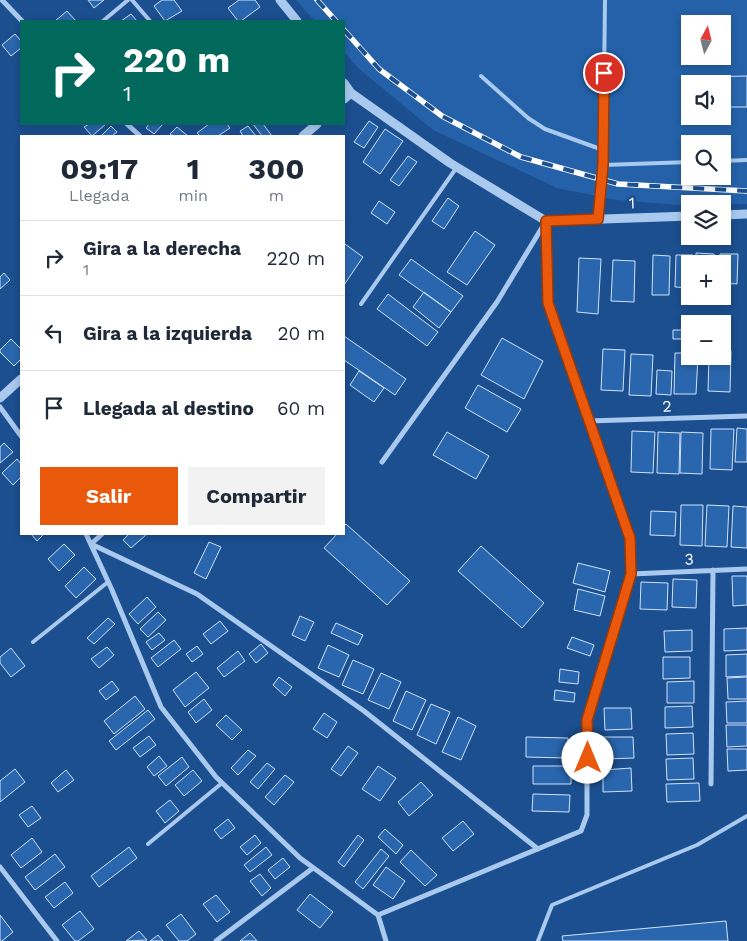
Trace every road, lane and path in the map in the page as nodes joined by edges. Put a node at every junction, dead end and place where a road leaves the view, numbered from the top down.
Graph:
1 (2, 0) edge
2 (128, 0) edge
3 (132, 0) edge
4 (280, 0) edge
5 (605, 0) edge
6 (21, 20) edge
7 (104, 20) edge
8 (149, 20) edge
9 (296, 20) edge
10 (481, 76) dead end
11 (345, 84) edge
12 (351, 93) junction
13 (345, 99) edge
14 (127, 125) edge
15 (316, 125) edge
16 (139, 135) edge
17 (304, 135) edge
18 (603, 150) junction
19 (747, 160) edge
20 (731, 161) edge
21 (681, 162) edge
22 (603, 165) junction
23 (457, 167) junction
24 (747, 214) edge
25 (731, 215) edge
26 (681, 216) edge
27 (598, 219) junction
28 (546, 221) junction
29 (360, 304) dead end
30 (20, 380) edge
31 (0, 398) edge
32 (0, 407) edge
33 (747, 416) edge
34 (588, 421) junction
35 (20, 435) edge
36 (382, 462) dead end
37 (86, 535) edge
38 (101, 535) edge
39 (91, 544) junction
40 (747, 569) edge
41 (713, 570) junction
42 (631, 574) junction
43 (108, 582) junction
44 (33, 642) dead end
45 (222, 783) junction
46 (711, 784) dead end
47 (747, 816) edge
48 (148, 844) dead end
49 (538, 850) junction
50 (0, 867) edge
51 (313, 868) junction
52 (378, 915) junction
53 (58, 941) edge
54 (216, 941) edge
55 (386, 941) edge
56 (538, 941) edge

1 - 6 street
2 - 7 lane
3 - 8 lane
4 - 9 street
5 - 18 lane
10 - 18 lane
11 - 12 street
12 - 13 street
12 - 23 street
14 - 16 street
15 - 17 street
18 - 22 lane
19 - 20 lane
21 - 22 lane
22 - 27 lane
23 - 28 street
23 - 29 lane
24 - 25 street
26 - 27 street, 1
27 - 28 street, 1
28 - 34 street
28 - 36 street
30 - 31 street
32 - 35 street
33 - 34 street, 2
34 - 42 street
37 - 39 street
38 - 39 street
39 - 43 street
39 - 49 street
40 - 41 street, 3
41 - 42 street, 3
41 - 46 street
42 - 49 street
43 - 44 lane
43 - 45 street
45 - 48 lane
45 - 51 street
47 - 56 lane
49 - 52 street
50 - 53 street
51 - 52 street
51 - 54 street
52 - 55 street

